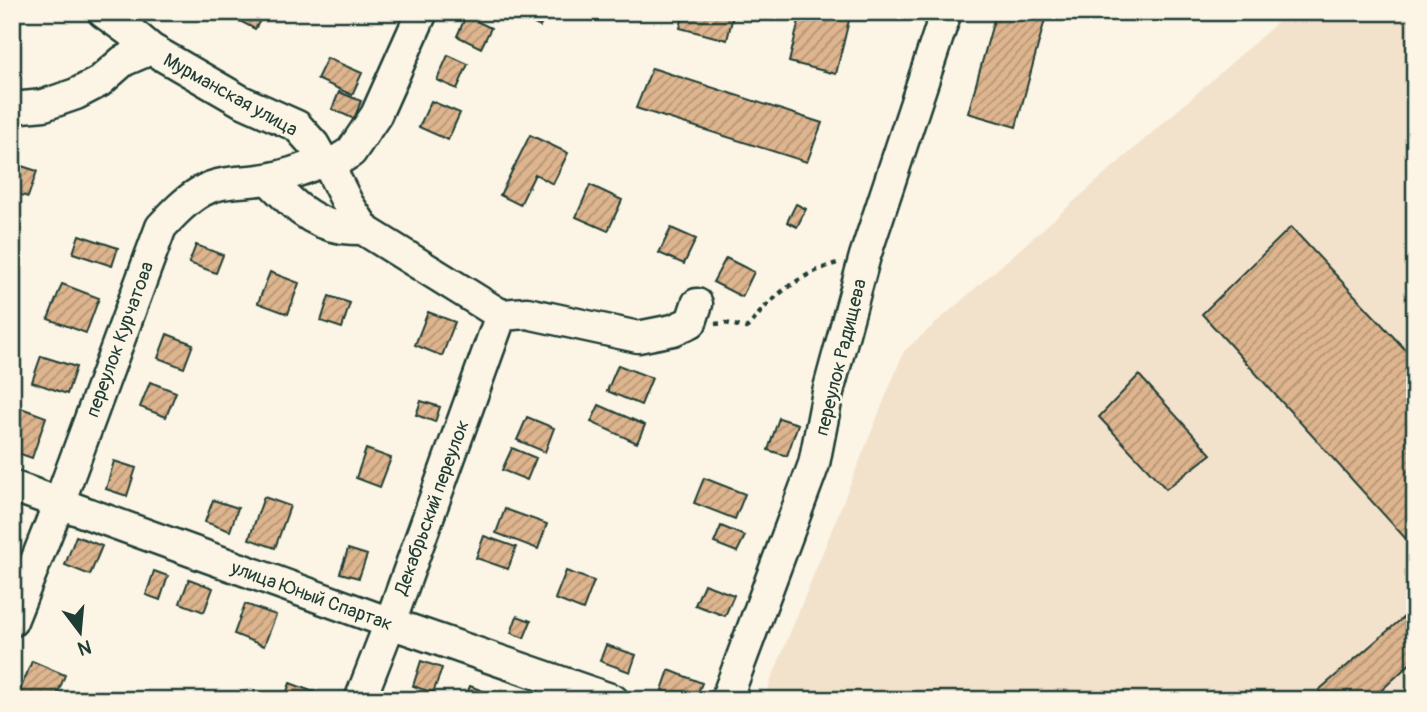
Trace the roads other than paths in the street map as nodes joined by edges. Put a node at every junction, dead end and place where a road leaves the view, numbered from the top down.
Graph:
1 (103, 12) edge
2 (422, 12) edge
3 (946, 12) edge
4 (151, 49) junction
5 (12, 108) edge
6 (326, 163) junction
7 (268, 179) junction
8 (364, 229) junction
9 (705, 314) road end
10 (501, 315) junction
11 (12, 486) edge
12 (59, 503) junction
13 (12, 621) edge
14 (390, 623) junction
15 (360, 700) edge
16 (613, 700) edge
17 (726, 700) edge

1 - 4 street, Мурманская улица
2 - 6 street, переулок Курчатова
3 - 17 street, переулок Радищева
4 - 5 street
4 - 6 street, Мурманская улица
6 - 7 street, переулок Курчатова
6 - 8 street, Мурманская улица
7 - 8 street
7 - 12 street, переулок Курчатова
8 - 10 street, Мурманская улица
9 - 10 street
10 - 14 street, Декабрьский переулок
11 - 12 street, улица Юный Спартак
12 - 13 street, переулок Курчатова
12 - 14 street, улица Юный Спартак
14 - 15 street, Декабрьский переулок
14 - 16 street, улица Юный Спартак

